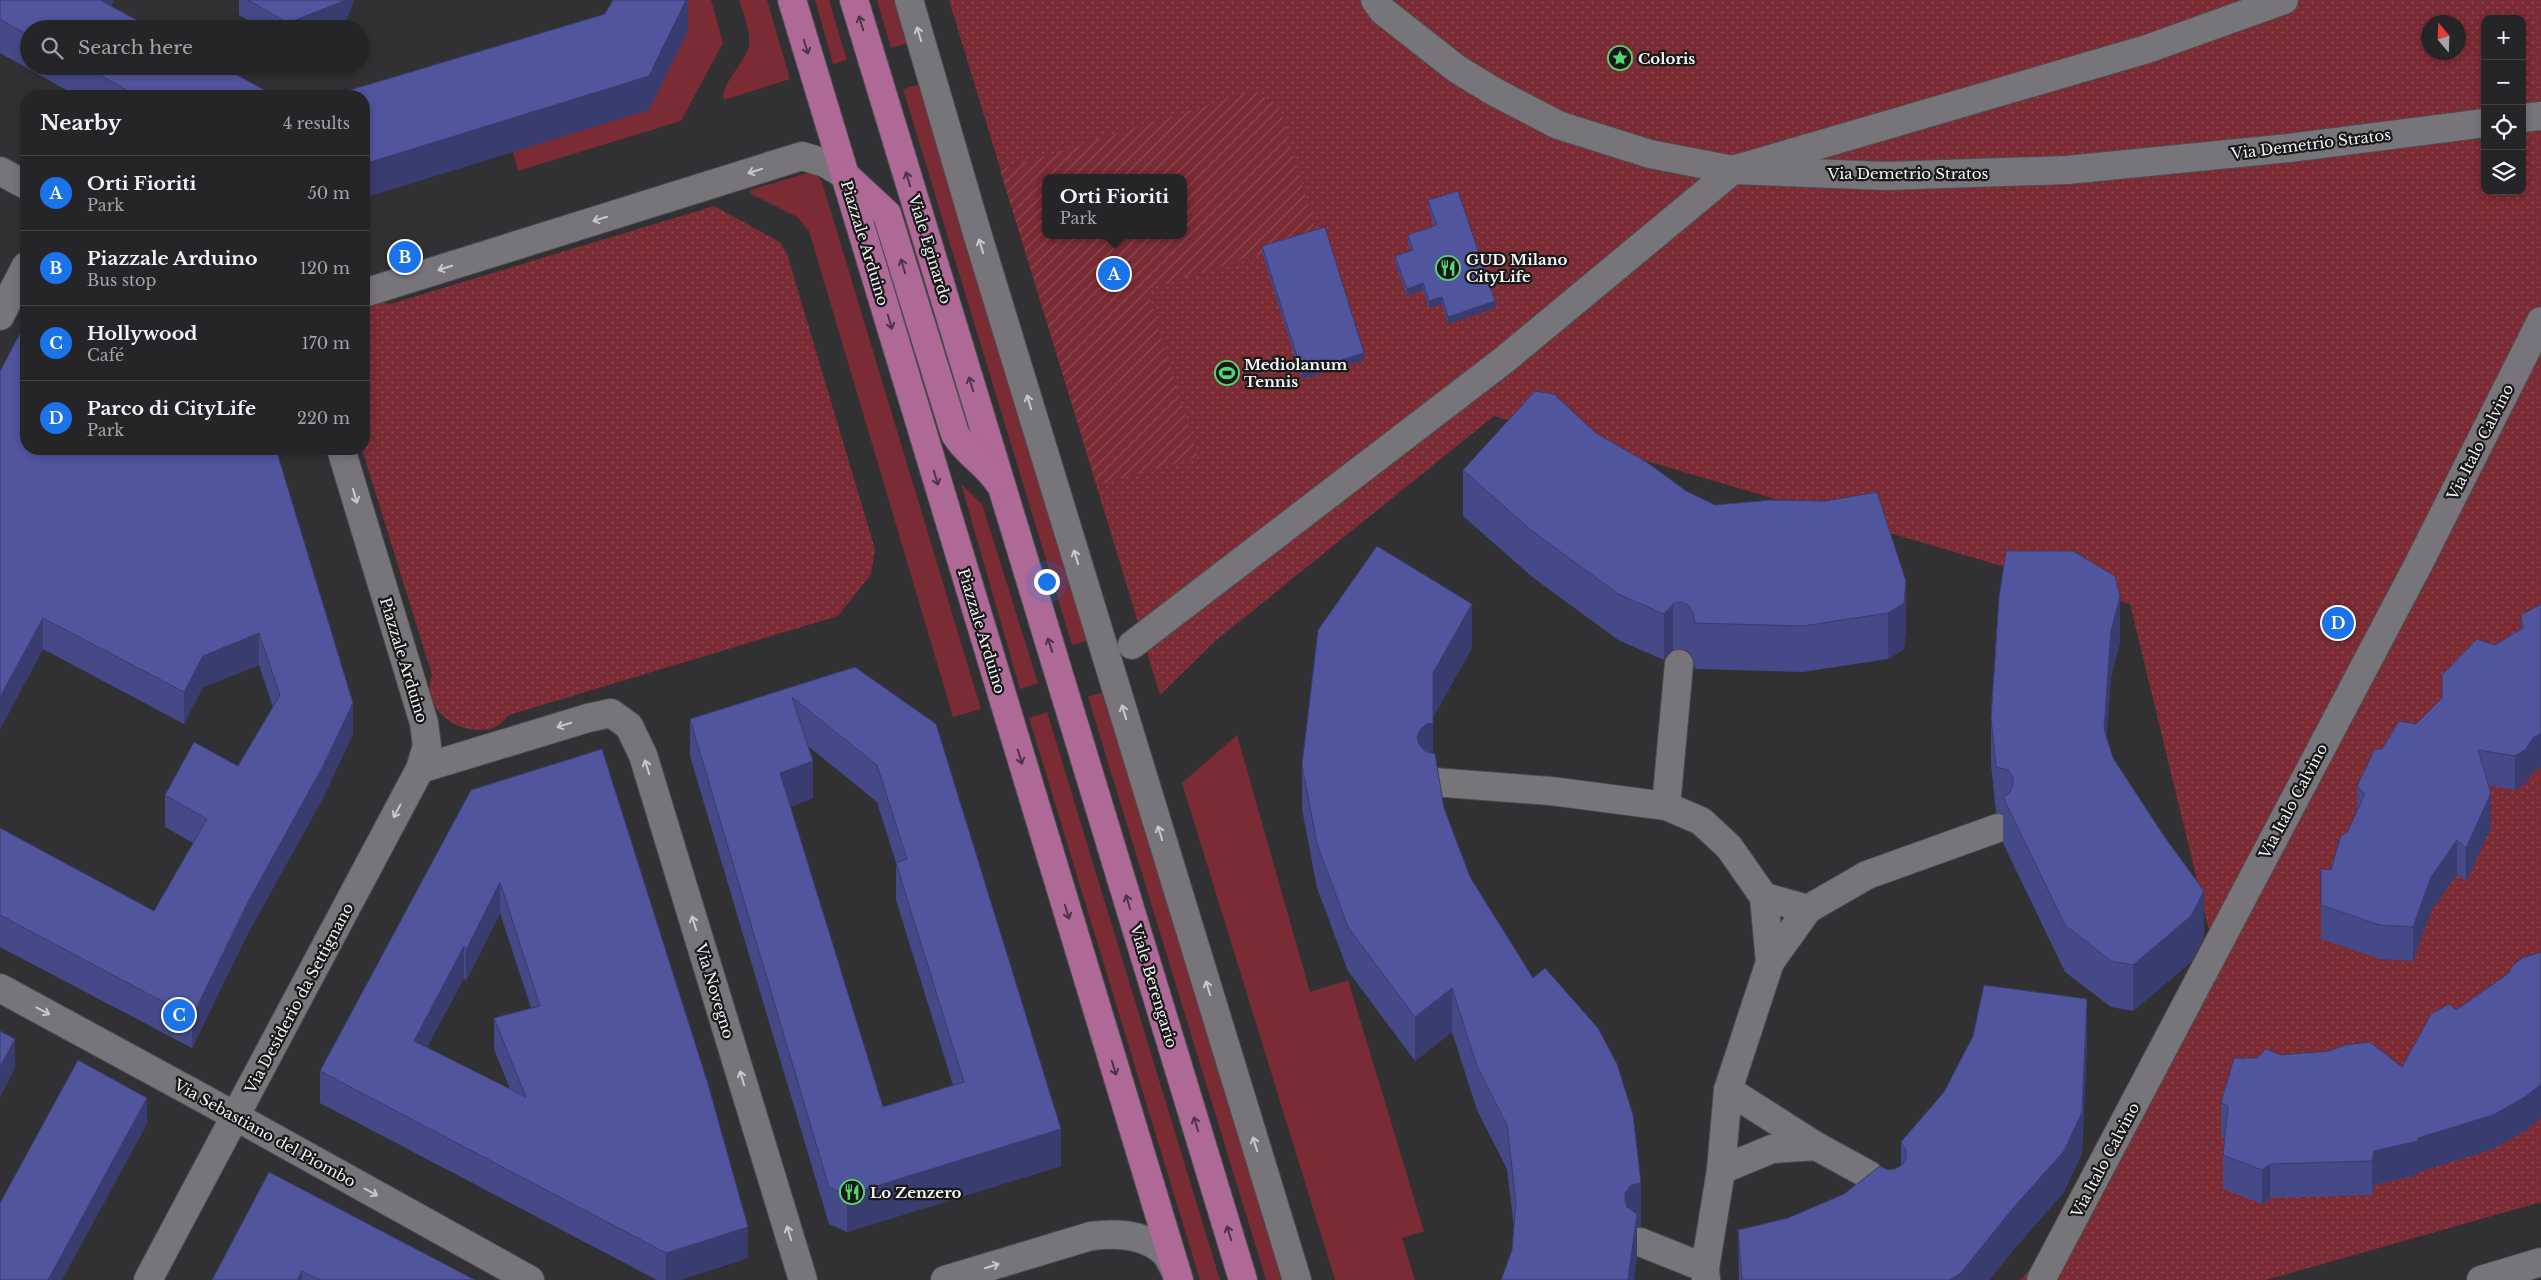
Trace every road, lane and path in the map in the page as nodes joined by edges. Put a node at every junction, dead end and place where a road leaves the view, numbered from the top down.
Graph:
1 (792, 0) edge
2 (854, 0) edge
3 (909, 0) edge
4 (1375, 0) edge
5 (2284, 0) edge
6 (2541, 116) edge
7 (2526, 118) edge
8 (2481, 124) edge
9 (1734, 170) junction
10 (0, 171) edge
11 (845, 175) junction
12 (20, 183) edge
13 (20, 278) edge
14 (370, 292) edge
15 (0, 316) edge
16 (2541, 321) edge
17 (343, 455) edge
18 (1005, 498) junction
19 (1132, 645) dead end
20 (1679, 664) edge
21 (420, 768) junction
22 (1432, 782) edge
23 (1666, 806) junction
24 (1998, 828) edge
25 (1764, 897) junction
26 (1808, 909) junction
27 (1770, 962) junction
28 (0, 988) edge
29 (1728, 1090) junction
30 (237, 1116) junction
31 (1816, 1146) junction
32 (1721, 1170) junction
33 (1891, 1196) edge
34 (1640, 1242) edge
35 (2541, 1262) edge
36 (1706, 1274) edge
37 (1178, 1277) edge
38 (148, 1280) edge
39 (530, 1280) edge
40 (804, 1280) edge
41 (945, 1280) edge
42 (1243, 1280) edge
43 (1297, 1280) edge
44 (2041, 1280) edge
45 (2481, 1280) edge

1 -> 11 main road
18 -> 2 main road, Viale Eginardo
43 -> 3 street
4 - 9 street, Via Demetrio Stratos
5 - 9 street
6 - 7 street
8 - 9 street, Via Demetrio Stratos
9 - 19 street
10 - 12 street
11 -> 14 street, Piazzale Arduino
18 -> 11 main road
11 -> 37 main road, Piazzale Arduino
13 - 15 street
16 - 44 street, Via Italo Calvino
17 -> 21 street, Piazzale Arduino
42 -> 18 main road, Viale Berengario
20 - 23 street
21 -> 30 street, Via Desiderio da Settignano
40 -> 21 street, Via Novegno
22 - 23 street
23 - 25 street
24 - 26 street
25 - 26 street
25 - 27 street
26 - 27 street
27 - 29 street
28 -> 30 street, Via Sebastiano del Piombo
29 - 31 street
29 - 32 street
30 - 38 street, Via Desiderio da Settignano
30 -> 39 street, Via Sebastiano del Piombo
31 - 32 street
31 - 33 street
32 - 36 street
34 - 36 street
35 - 45 street
41 -> 37 street

